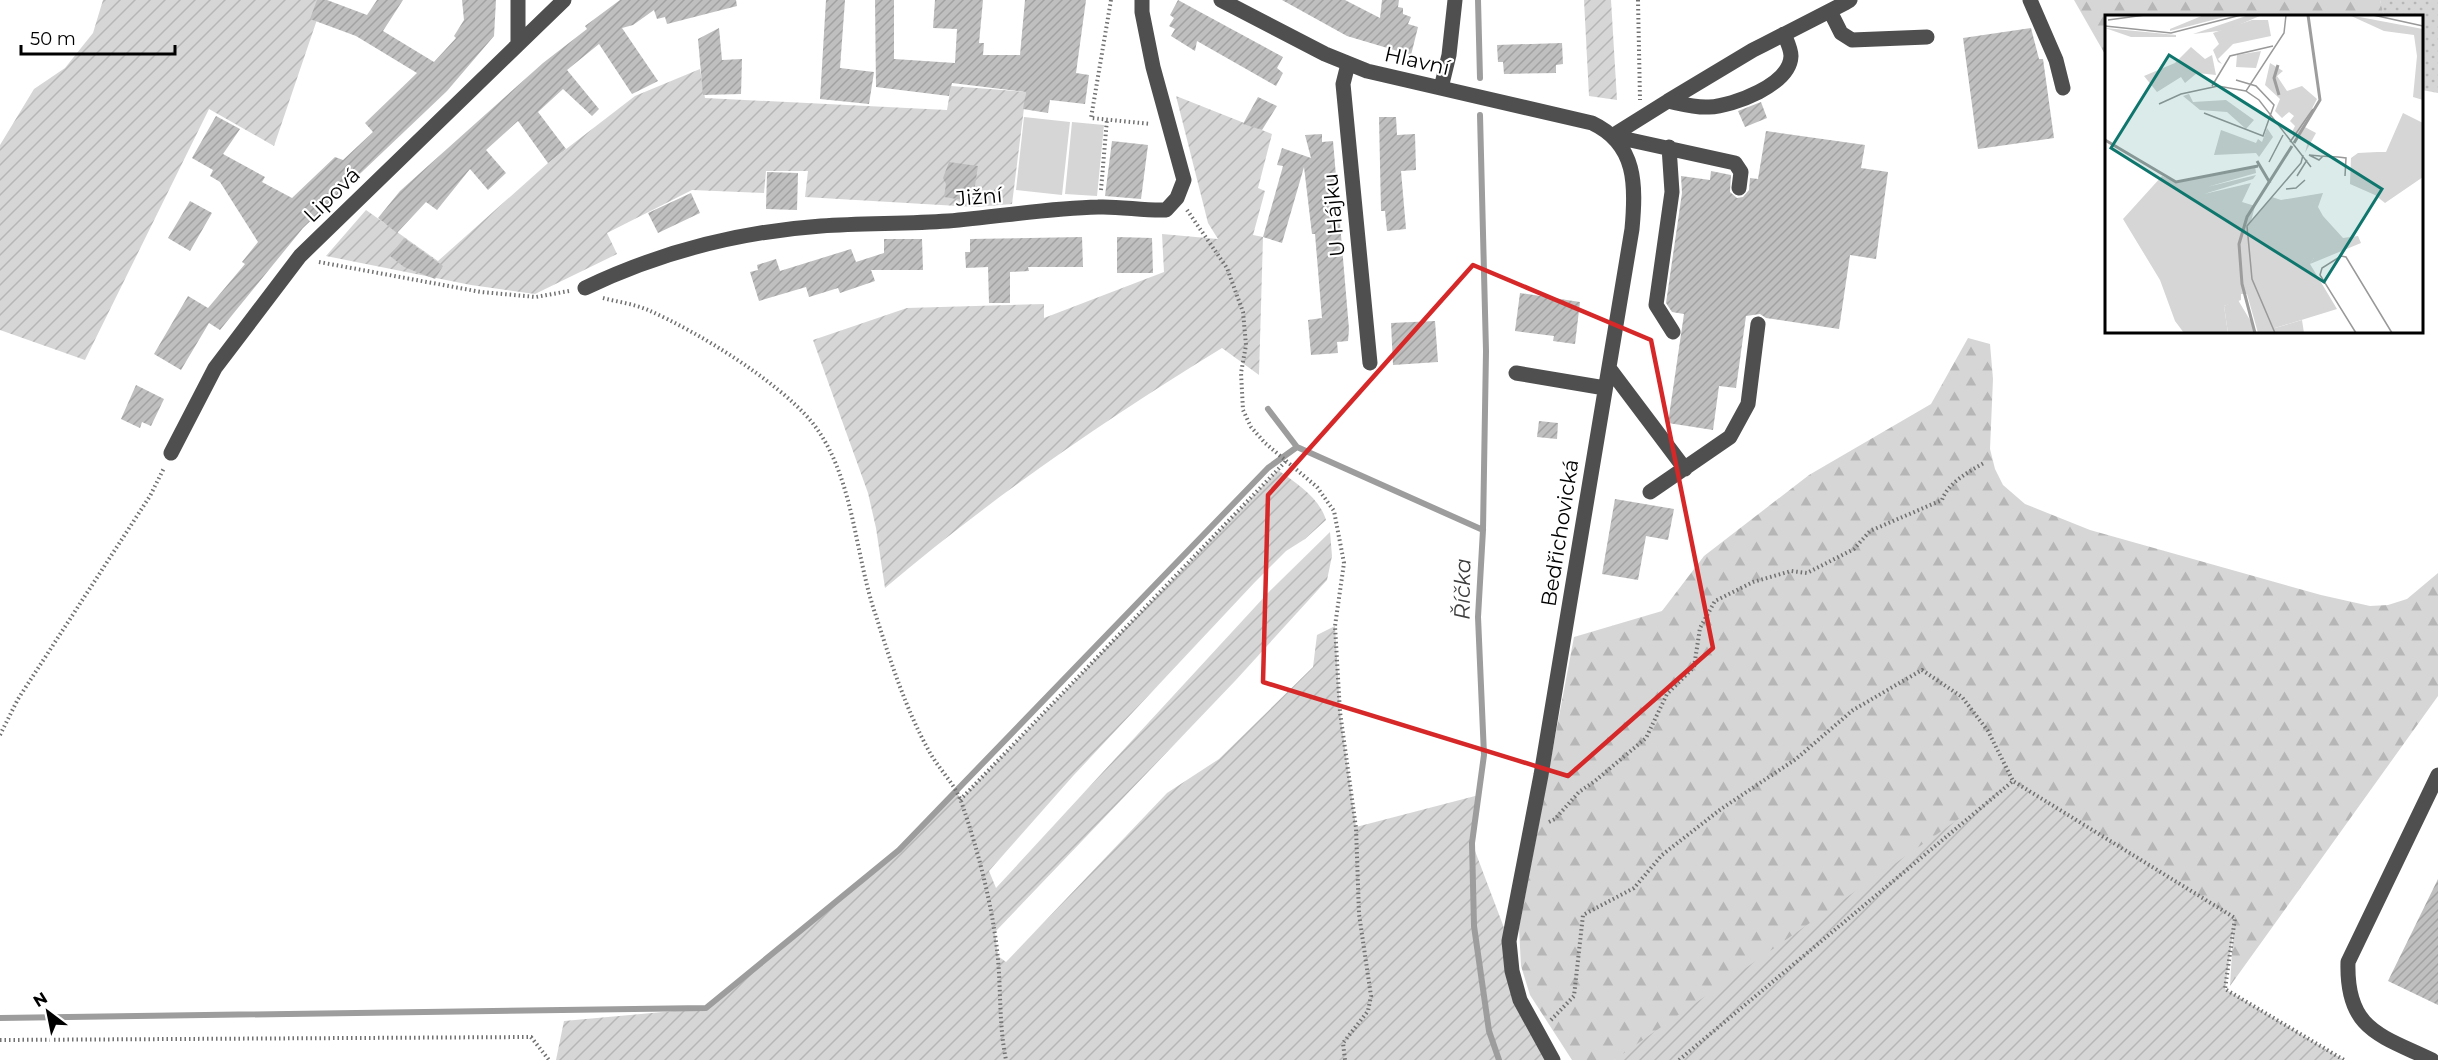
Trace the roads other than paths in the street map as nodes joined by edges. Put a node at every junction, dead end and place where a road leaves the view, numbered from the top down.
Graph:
1 (518, 0) edge
2 (1142, 0) edge
3 (1221, 0) edge
4 (1455, 0) edge
5 (1850, 0) edge
6 (2030, 0) edge
7 (557, 1) edge
8 (1830, 11) junction
9 (1784, 34) junction
10 (1927, 37) dead end
11 (518, 43) junction
12 (1348, 64) junction
13 (1441, 88) junction
14 (2063, 88) dead end
15 (1668, 101) junction
16 (1612, 136) junction
17 (1669, 147) junction
18 (1739, 188) dead end
19 (585, 288) road end
20 (1758, 324) dead end
21 (1673, 332) dead end
22 (1370, 363) dead end
23 (1609, 368) junction
24 (1516, 373) dead end
25 (1605, 388) junction
26 (171, 453) road end
27 (1685, 469) junction
28 (1650, 492) dead end
29 (2438, 775) edge
30 (1553, 1060) edge
31 (2432, 1060) edge

1 - 11 street
2 - 19 street, Jižní
3 - 12 street, Hlavní
4 - 13 street
5 - 8 street
6 - 14 street
7 - 11 street, Lipová
8 - 9 street
8 - 10 street
9 - 15 street
9 - 15 street
11 - 26 street, Lipová
12 - 13 street, Hlavní
12 - 22 street, U Hájku
13 - 16 street, Hlavní
15 - 16 street
16 - 17 street
16 - 23 street, Bedřichovická
17 - 18 street
17 - 21 street
20 - 27 street
23 - 25 street, Bedřichovická
23 - 27 street
24 - 25 street
25 - 30 street, Bedřichovická
27 - 28 street
29 - 31 street

